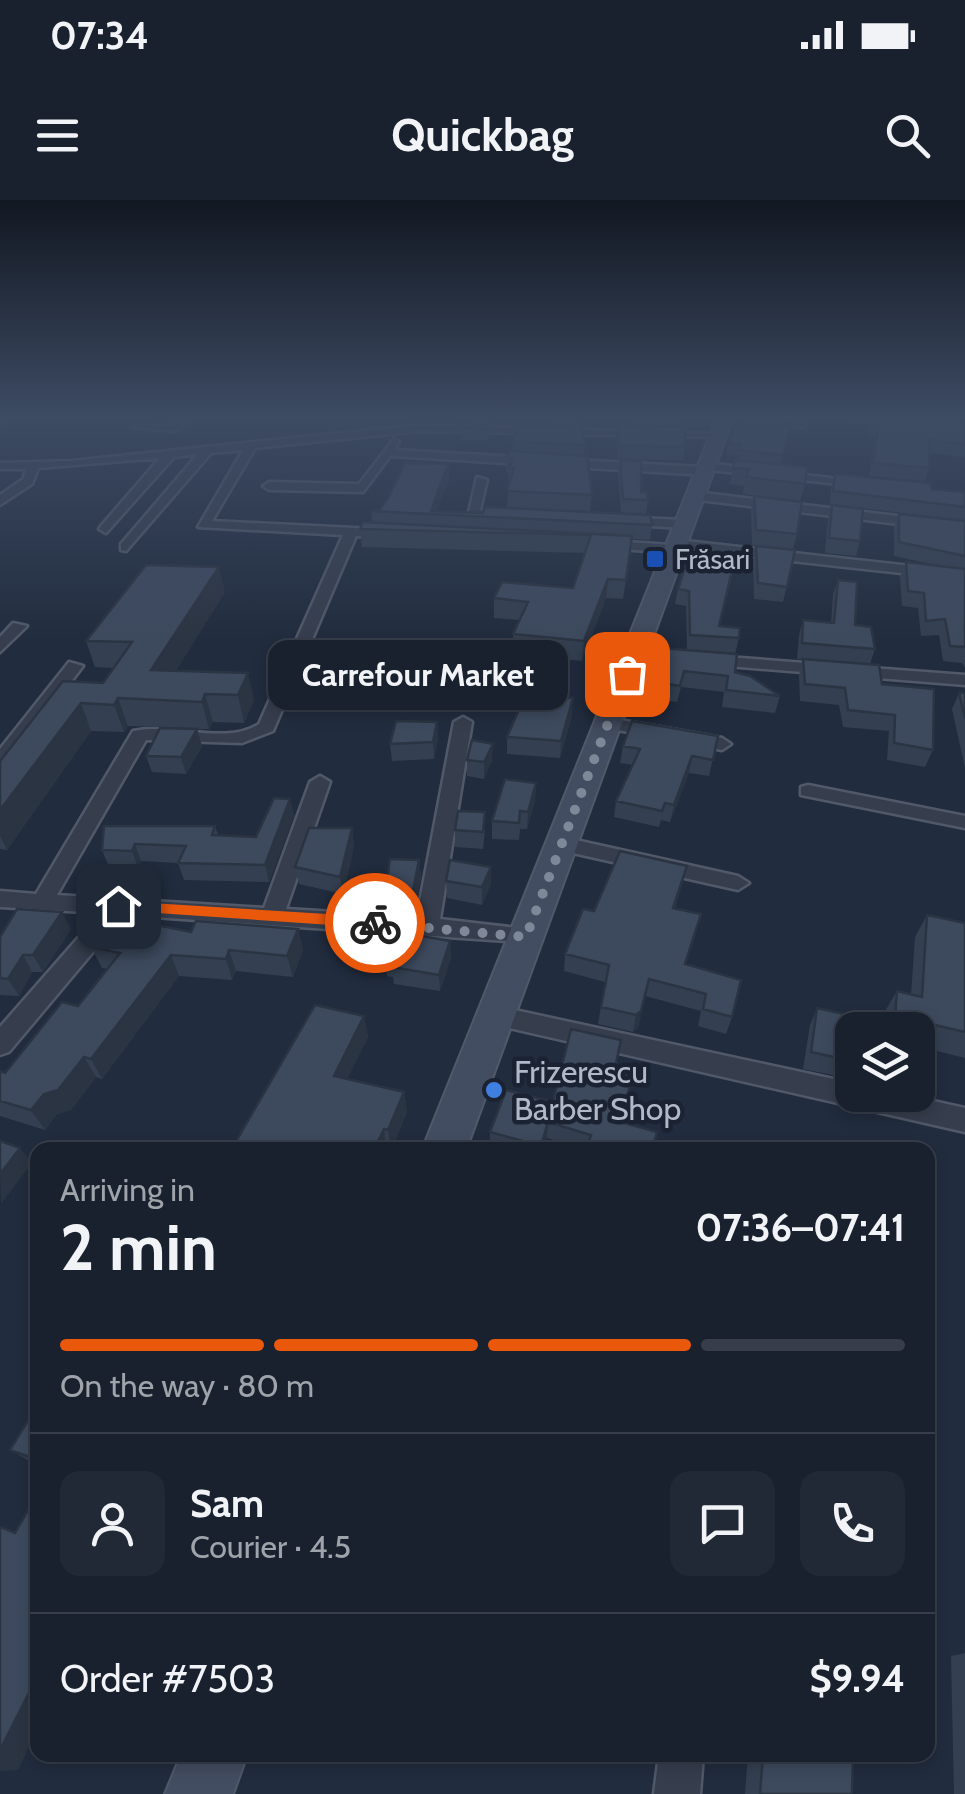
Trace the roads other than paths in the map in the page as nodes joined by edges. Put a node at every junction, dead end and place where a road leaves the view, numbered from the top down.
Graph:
1 (137, 492) edge
2 (172, 492) edge
3 (222, 492) edge
4 (478, 492) edge
5 (696, 492) edge
6 (695, 496) junction
7 (524, 517) edge
8 (603, 520) edge
9 (106, 528) dead end
10 (965, 528) edge
11 (351, 533) junction
12 (409, 535) edge
13 (678, 539) junction
14 (591, 544) edge
15 (126, 547) dead end
16 (965, 576) edge
17 (19, 626) dead end
18 (0, 647) edge
19 (634, 655) junction
20 (75, 666) dead end
21 (965, 680) edge
22 (463, 722) dead end
23 (608, 723) junction
24 (722, 744) edge
25 (0, 762) edge
26 (320, 782) dead end
27 (808, 791) dead end
28 (965, 822) edge
29 (562, 844) junction
30 (738, 884) dead end
31 (0, 899) edge
32 (42, 902) junction
33 (118, 906) junction
34 (272, 916) junction
35 (427, 926) junction
36 (526, 937) junction
37 (496, 1016) junction
38 (0, 1045) edge
39 (835, 1091) edge
40 (929, 1112) edge
41 (965, 1120) edge
42 (447, 1142) edge
43 (211, 1762) edge
44 (680, 1762) edge
45 (199, 1794) edge
46 (677, 1794) edge

1 - 9 street
2 - 15 street
3 - 11 street
4 - 7 street
5 - 6 main road
6 - 10 street
6 - 13 main road
8 - 13 street
11 - 12 street
11 - 32 street
13 - 14 street
13 - 16 street
13 - 19 main road
17 - 18 street
19 - 21 street
19 - 23 main road
20 - 25 street
22 - 35 street
23 - 24 street
23 - 29 main road
26 - 34 street
27 - 28 street
29 - 30 street
29 - 36 main road
31 - 32 street
32 - 33 street
33 - 34 street
33 - 38 street
34 - 35 street
35 - 36 street
36 - 37 main road
37 - 39 street
37 - 42 main road
40 - 41 street
43 - 45 main road
44 - 46 street

